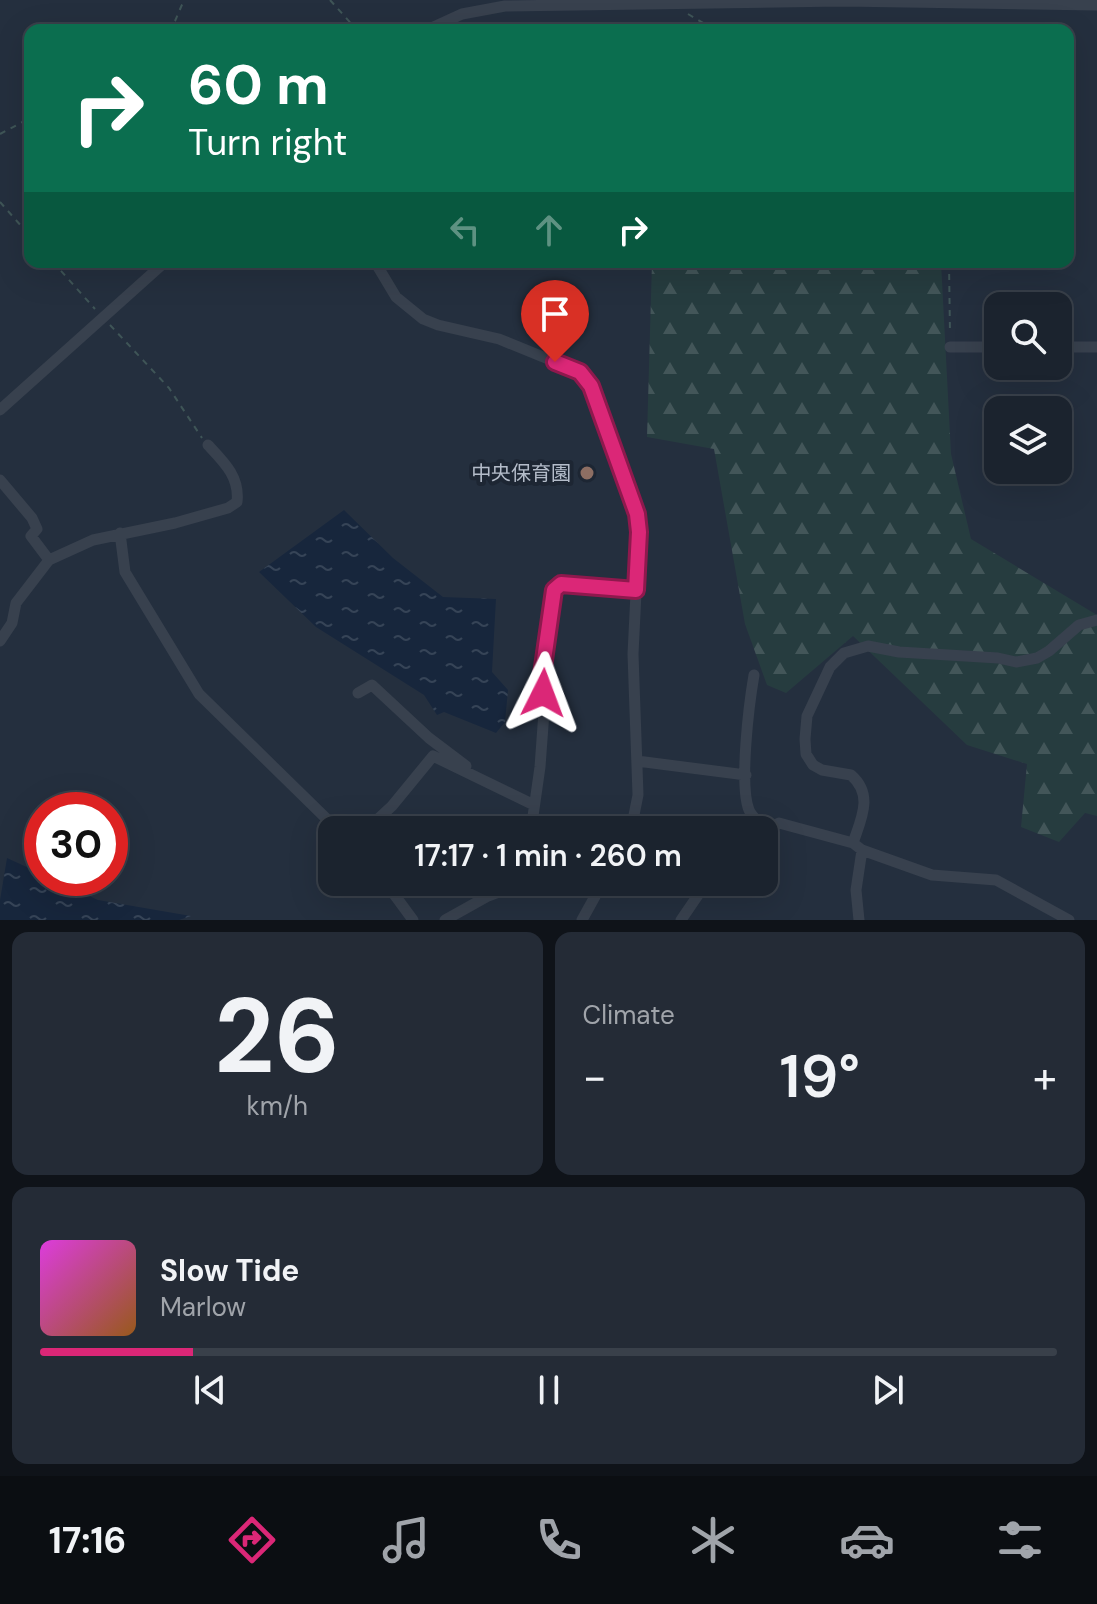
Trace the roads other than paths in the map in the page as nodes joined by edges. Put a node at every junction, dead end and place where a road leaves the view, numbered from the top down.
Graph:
1 (505, 3) edge
2 (1097, 5) edge
3 (440, 24) edge
4 (158, 268) edge
5 (379, 268) edge
6 (950, 347) road end
7 (984, 347) edge
8 (1072, 347) edge
9 (1097, 347) edge
10 (0, 410) edge
11 (208, 445) road end
12 (0, 480) edge
13 (120, 533) junction
14 (49, 560) junction
15 (636, 590) junction
16 (1097, 620) edge
17 (0, 641) edge
18 (754, 675) dead end
19 (358, 693) dead end
20 (637, 761) junction
21 (746, 775) junction
22 (478, 778) junction
23 (534, 805) junction
24 (324, 816) edge
25 (381, 816) edge
26 (533, 816) edge
27 (634, 816) edge
28 (752, 816) edge
29 (778, 824) edge
30 (857, 847) junction
31 (395, 896) edge
32 (488, 896) edge
33 (595, 896) edge
34 (697, 896) edge
35 (413, 920) edge
36 (445, 920) edge
37 (582, 920) edge
38 (681, 920) edge
39 (859, 920) edge
40 (1069, 920) edge

1 - 2 street
1 - 3 street
4 - 10 street
5 - 15 street
6 - 7 street
8 - 9 street
11 - 13 street
12 - 14 street
13 - 14 street
13 - 24 street
14 - 17 street
15 - 20 street
15 - 23 street
16 - 30 street
18 - 21 street
19 - 22 street
20 - 21 street
20 - 27 street
21 - 28 street
22 - 23 street
22 - 25 street
23 - 26 street
29 - 30 street
30 - 39 street
30 - 40 street
31 - 35 street
32 - 36 street
33 - 37 street
34 - 38 street

